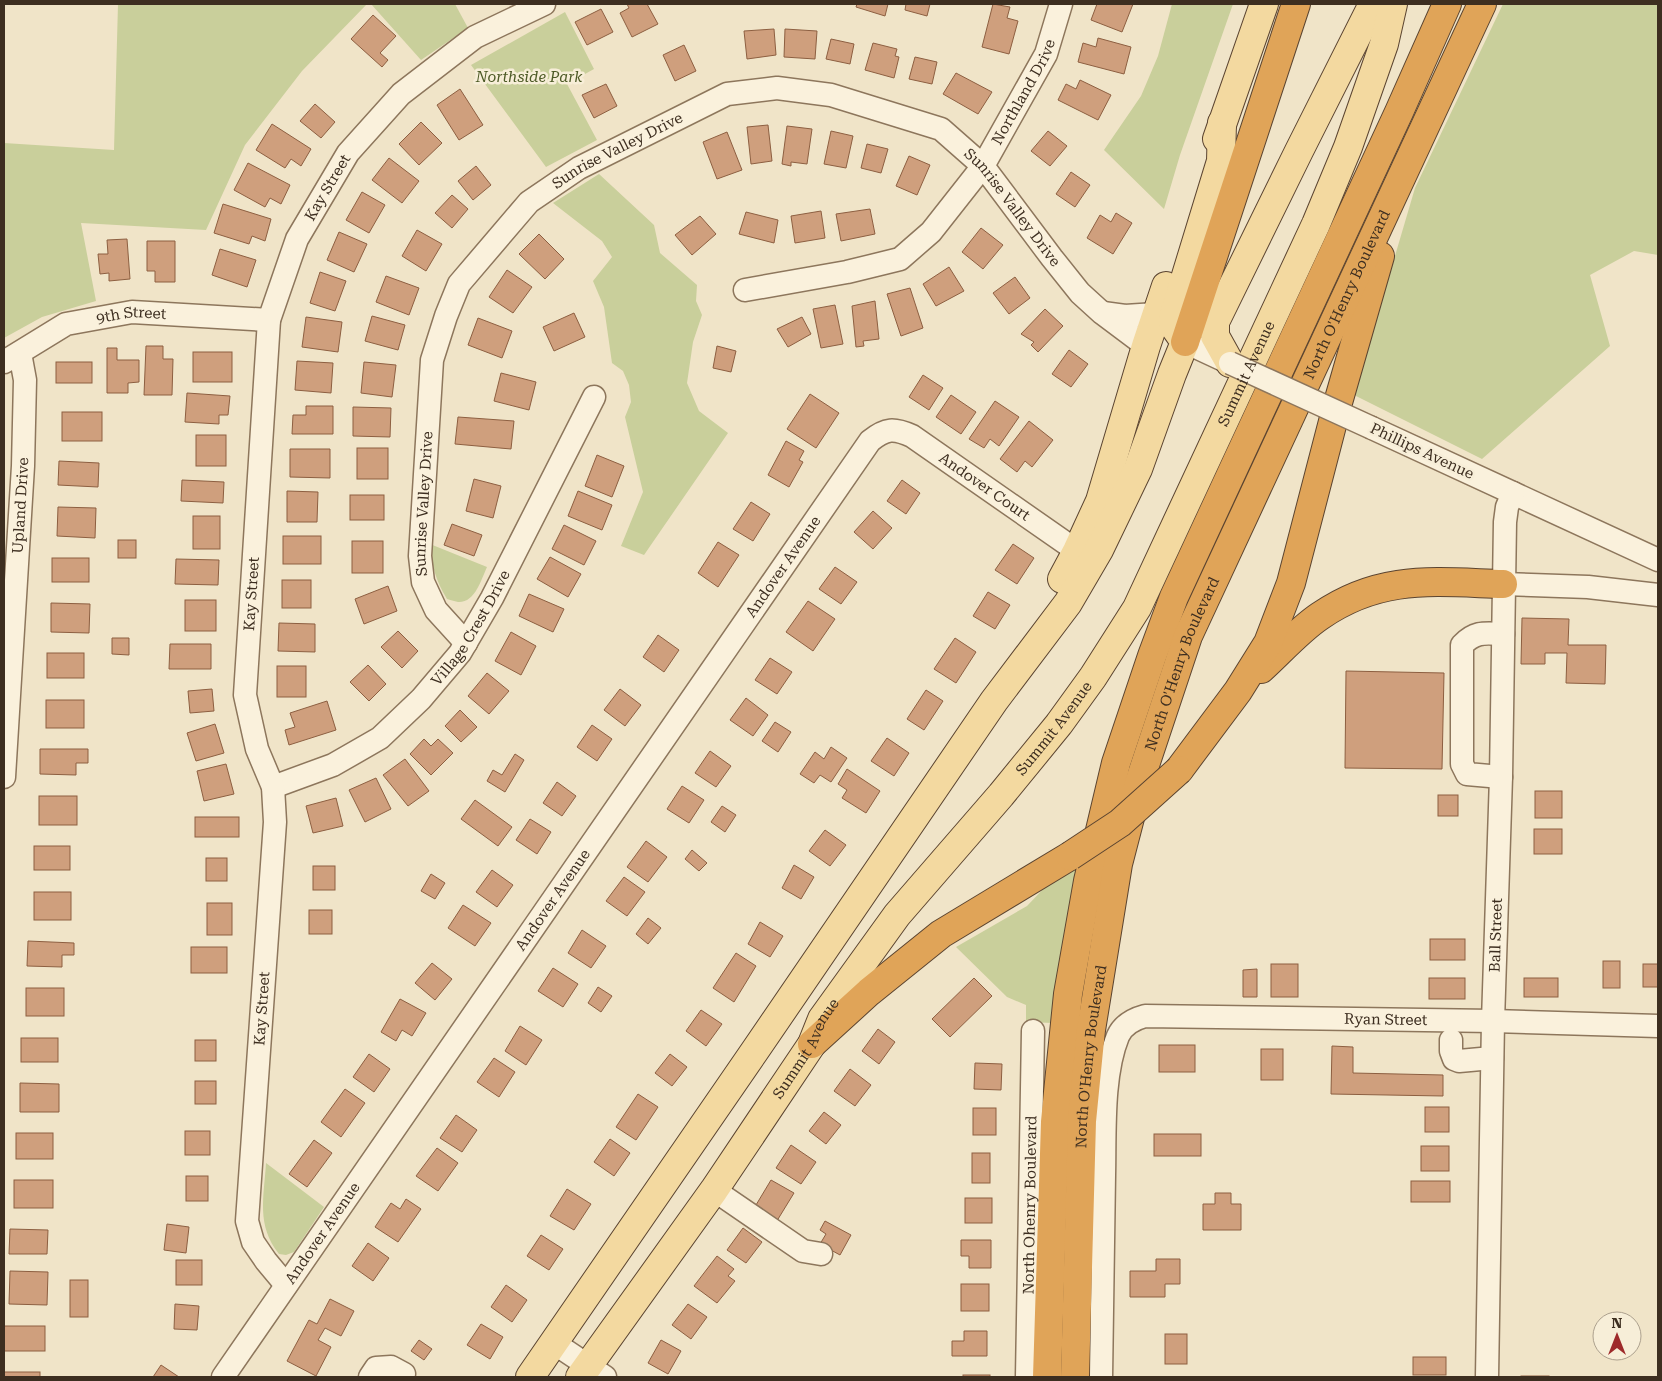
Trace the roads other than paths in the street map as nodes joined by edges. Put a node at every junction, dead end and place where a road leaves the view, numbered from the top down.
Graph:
1 (544, 4) edge
2 (1061, 4) edge
3 (1264, 4) edge
4 (1296, 4) edge
5 (1373, 4) edge
6 (1393, 4) edge
7 (1447, 4) edge
8 (1482, 4) edge
9 (1222, 123) junction
10 (983, 166) junction
11 (1406, 171) junction
12 (745, 290) dead end
13 (1102, 313) junction
14 (1156, 314) junction
15 (269, 320) junction
16 (1185, 342) junction
17 (1146, 346) junction
18 (12, 358) edge
19 (1230, 363) junction
20 (594, 397) dead end
21 (889, 430) joint
22 (1513, 493) junction
23 (1077, 551) junction
24 (1658, 560) edge
25 (1504, 584) junction
26 (1658, 595) edge
27 (1503, 634) junction
28 (466, 643) junction
29 (1238, 691) junction
30 (994, 701) junction
31 (1501, 776) junction
32 (4, 777) edge
33 (273, 787) junction
34 (1493, 1021) junction
35 (1658, 1026) edge
36 (1033, 1031) dead end
37 (1451, 1040) dead end
38 (812, 1044) junction
39 (754, 1052) junction
40 (1492, 1058) junction
41 (789, 1077) junction
42 (714, 1190) junction
43 (821, 1254) dead end
44 (286, 1285) junction
45 (554, 1343) junction
46 (404, 1374) dead end
47 (591, 1374) edge
48 (223, 1377) edge
49 (370, 1377) edge
50 (530, 1377) edge
51 (1027, 1377) edge
52 (1047, 1377) edge
53 (1075, 1377) edge
54 (1101, 1377) edge
55 (1487, 1377) edge

1 - 15 street, Kay Street
2 - 10 street, Northland Drive
3 - 9 main road
4 - 16 highway
5 - 19 main road
6 - 38 main road, Summit Avenue
7 - 52 highway, North O'Henry Boulevard
8 - 11 highway, North O'Henry Boulevard
9 - 14 main road
9 - 16 main road
10 - 12 street, Northland Drive
10 - 13 street, Sunrise Valley Drive
10 - 28 street, Sunrise Valley Drive
11 - 29 highway
11 - 53 highway, North O'Henry Boulevard
13 - 14 street
13 - 17 street, Sunrise Valley Drive
14 - 17 main road
15 - 18 street, 9th Street
15 - 33 street, Kay Street
16 - 19 street, Phillips Avenue
16 - 30 main road
17 - 23 main road
18 - 32 street, Upland Drive
19 - 22 street, Phillips Avenue, bridge
20 - 28 street, Village Crest Drive
21 - 23 street, Andover Court
21 - 44 street, Andover Avenue
22 - 24 street, Phillips Avenue
22 - 25 street, Ball Street
23 - 30 main road
25 - 26 street
25 - 27 street, Ball Street
25 - 29 highway
27 - 31 street, Ball Street
27 - 31 street
28 - 33 street, Village Crest Drive
29 - 38 highway, bridge
30 - 39 main road
31 - 34 street, Ball Street
33 - 44 street, Kay Street
34 - 35 street, Ryan Street
34 - 40 street, Ball Street
34 - 54 street, Ryan Street
36 - 51 street, North Ohenry Boulevard
37 - 40 street
38 - 41 main road, Summit Avenue
39 - 41 main road
39 - 45 main road
40 - 55 street, Ball Street
41 - 42 main road, Summit Avenue
42 - 43 street
42 - 47 main road, Summit Avenue
44 - 48 street, Andover Avenue
45 - 47 street
45 - 50 main road
46 - 49 street

